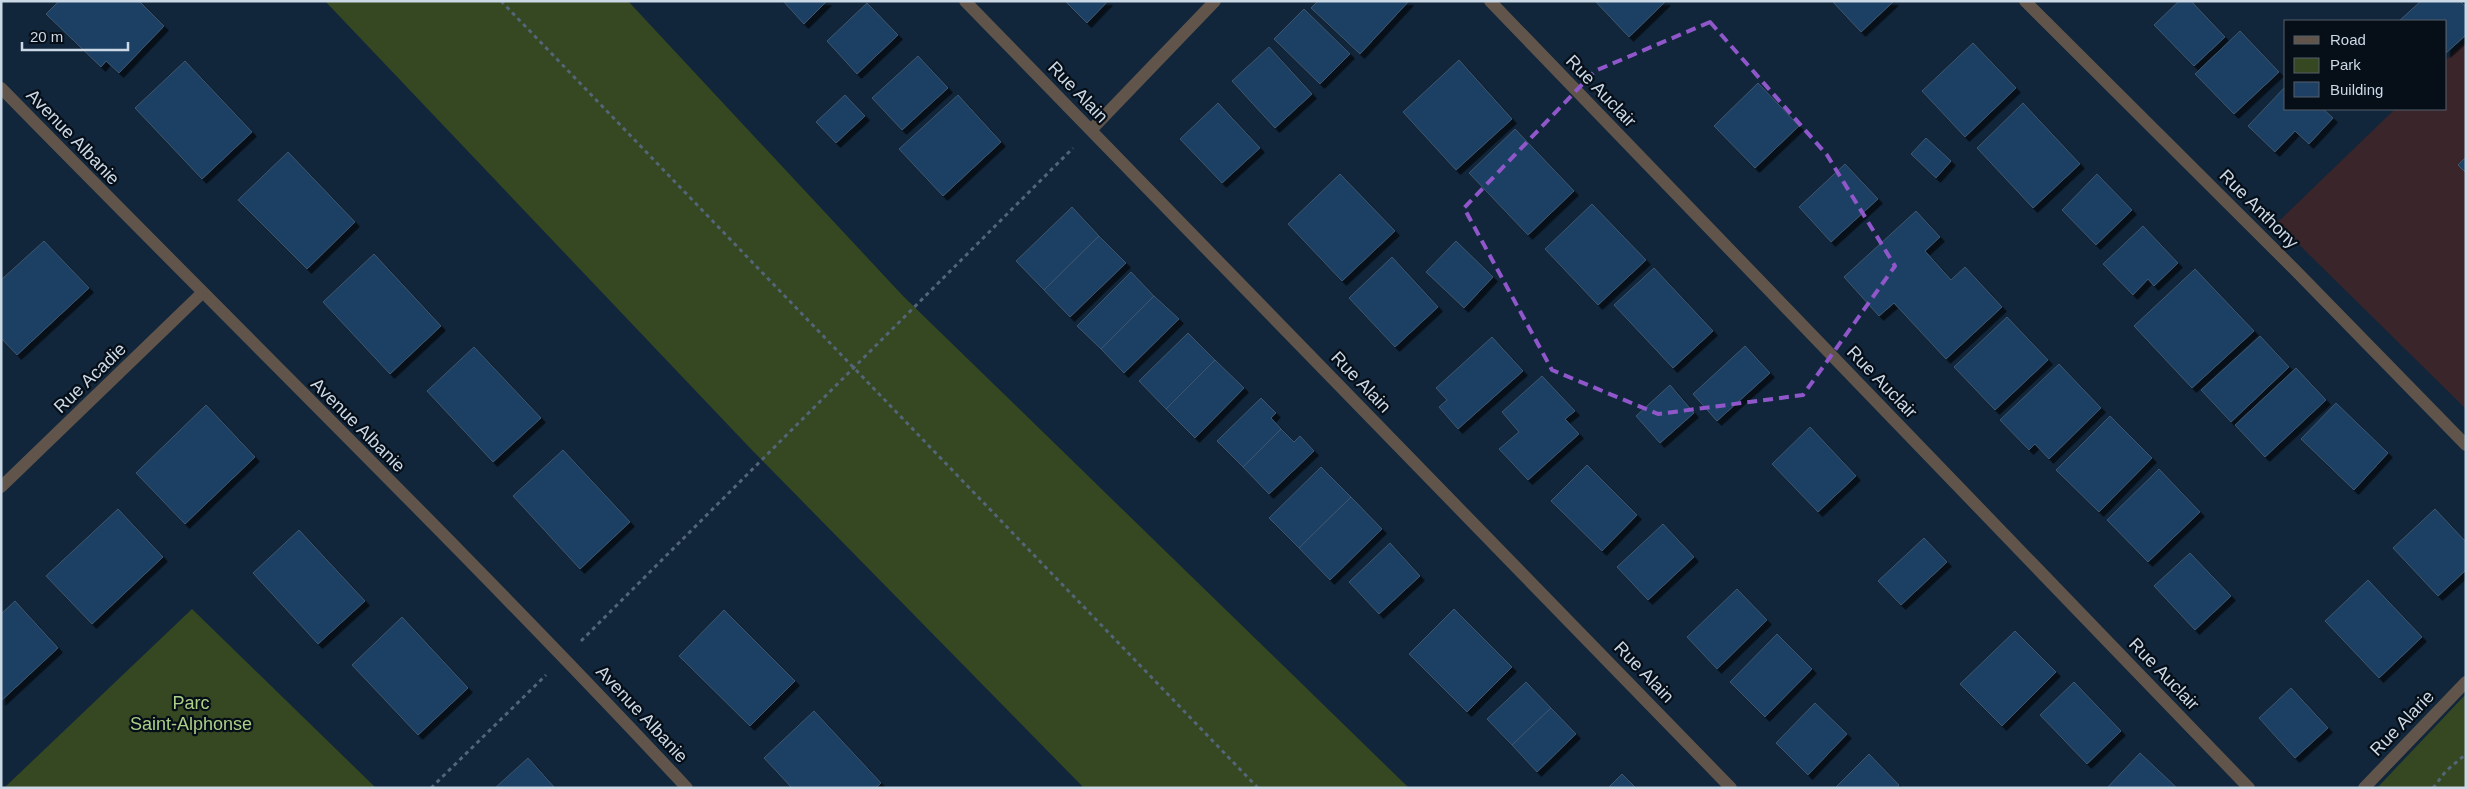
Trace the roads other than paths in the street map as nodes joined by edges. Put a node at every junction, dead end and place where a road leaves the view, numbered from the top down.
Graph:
1 (965, 1) edge
2 (1215, 1) edge
3 (1490, 1) edge
4 (2025, 1) edge
5 (1, 88) edge
6 (1091, 130) junction
7 (202, 293) junction
8 (2466, 445) edge
9 (1, 487) edge
10 (2466, 682) edge
11 (687, 788) edge
12 (1731, 788) edge
13 (2249, 788) edge
14 (2364, 788) edge

1 - 6 street, Rue Alain
2 - 6 street
3 - 13 street, Rue Auclair
4 - 8 street, Rue Anthony
5 - 7 street, Avenue Albanie
6 - 12 street, Rue Alain
7 - 9 street, Rue Acadie
7 - 11 street, Avenue Albanie
10 - 14 street, Rue Alarie

